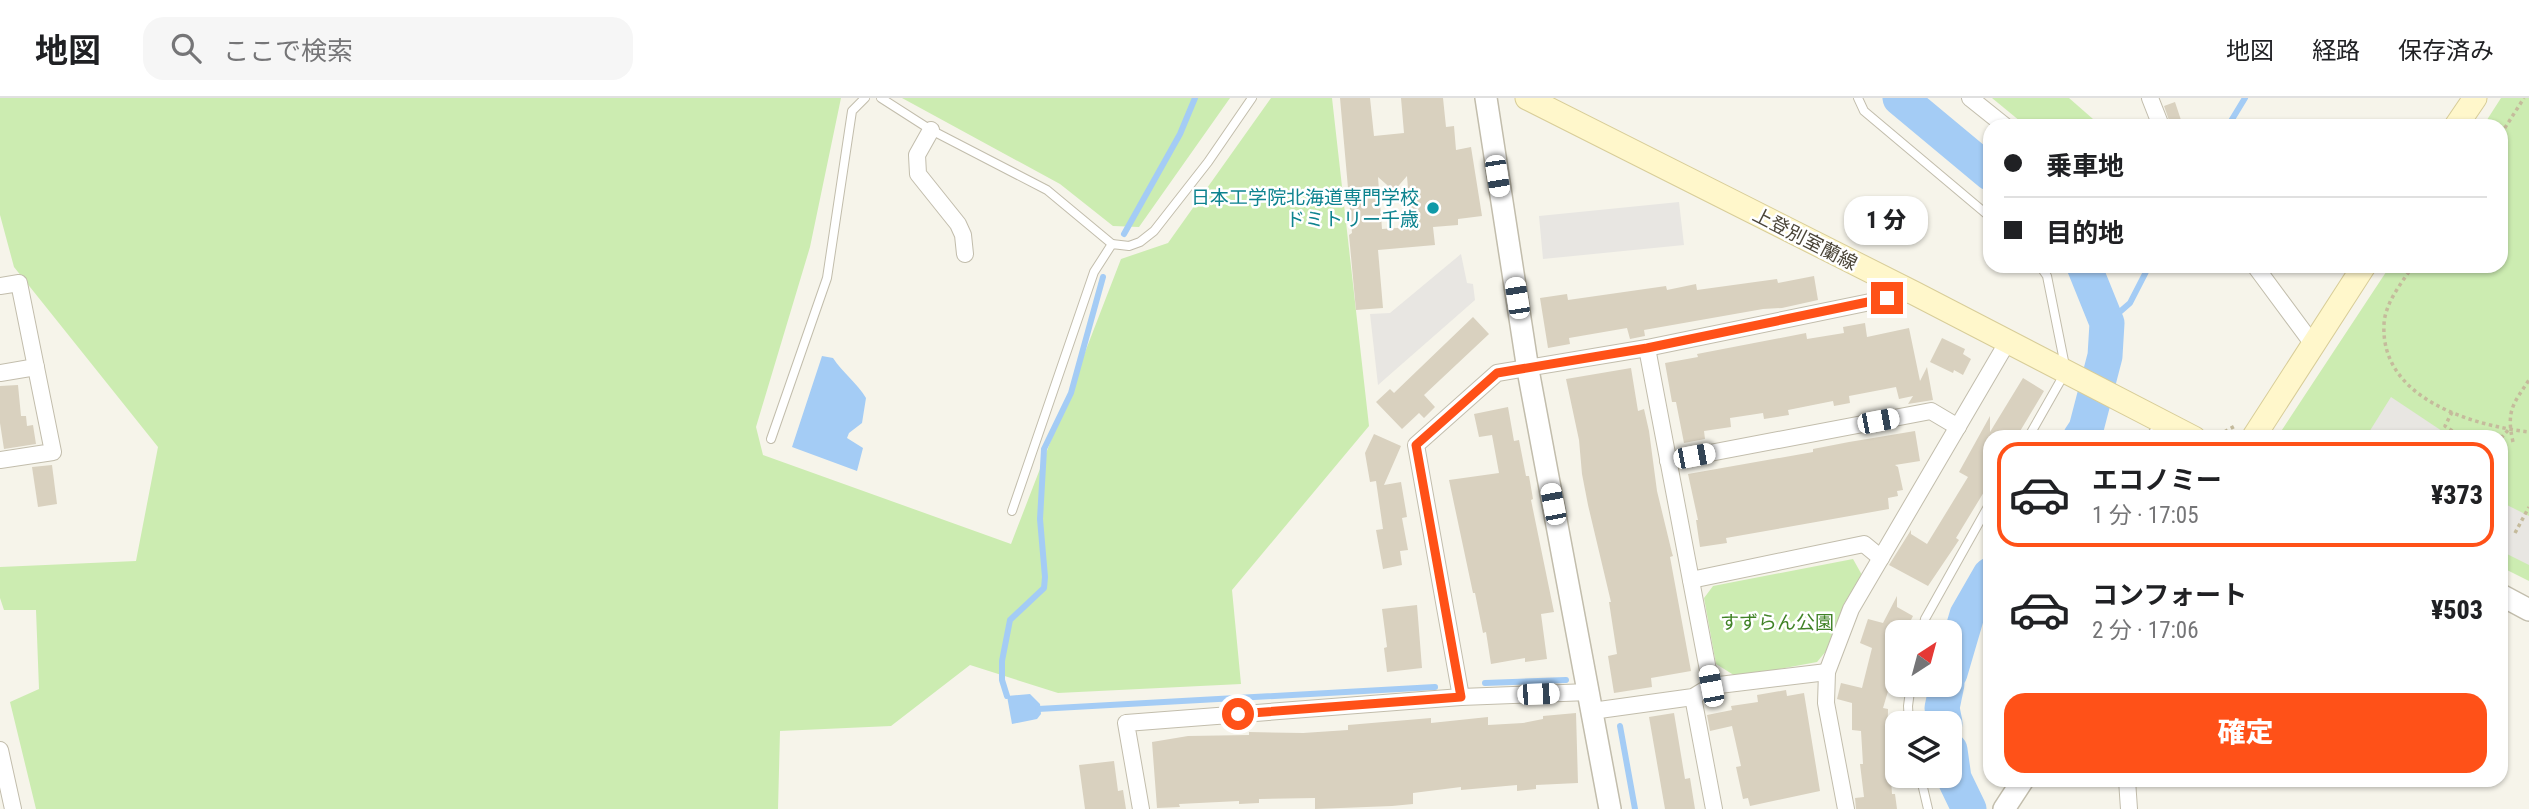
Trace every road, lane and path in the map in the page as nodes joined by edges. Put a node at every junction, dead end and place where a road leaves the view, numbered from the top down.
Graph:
1 (865, 98) edge
2 (881, 98) edge
3 (1252, 98) edge
4 (1486, 98) edge
5 (1527, 98) edge
6 (1858, 98) edge
7 (1970, 98) edge
8 (2150, 98) edge
9 (2475, 98) edge
10 (2524, 98) edge
11 (1997, 119) edge
12 (2158, 119) edge
13 (2461, 119) edge
14 (2508, 123) edge
15 (932, 130) junction
16 (1983, 211) edge
17 (1112, 244) junction
18 (965, 254) dead end
19 (2045, 273) edge
20 (2260, 273) edge
21 (2359, 273) edge
22 (2408, 273) edge
23 (0, 286) edge
24 (1914, 293) junction
25 (2008, 341) junction
26 (2312, 344) junction
27 (1647, 348) junction
28 (36, 368) junction
29 (1528, 370) junction
30 (0, 373) edge
31 (2070, 373) junction
32 (2529, 380) edge
33 (2452, 412) junction
34 (2152, 423) edge
35 (1958, 427) junction
36 (2510, 428) junction
37 (2033, 430) edge
38 (2172, 430) edge
39 (2258, 430) edge
40 (2451, 430) edge
41 (2529, 432) edge
42 (771, 439) dead end
43 (2513, 442) dead end
44 (0, 460) edge
45 (1668, 461) junction
46 (2529, 507) edge
47 (1012, 511) dead end
48 (1983, 515) edge
49 (2515, 533) dead end
50 (1881, 558) junction
51 (1691, 580) junction
52 (2508, 599) edge
53 (2529, 610) edge
54 (1925, 620) edge
55 (1827, 672) junction
56 (1711, 686) junction
57 (1461, 697) junction
58 (1693, 697) junction
59 (1590, 702) junction
60 (0, 750) edge
61 (2127, 787) edge
62 (1923, 788) edge
63 (13, 809) edge
64 (1141, 809) edge
65 (1610, 809) edge
66 (1714, 809) edge
67 (1846, 809) edge
68 (1928, 809) edge
69 (2129, 809) edge

1 - 42 lane
2 - 15 lane
3 - 17 lane
4 - 29 street
5 - 24 main road, 上登別室蘭線
6 - 16 lane
7 - 11 street
8 - 12 street
9 - 13 main road
10 - 14 path
15 - 17 lane
15 - 18 street
17 - 47 lane
19 - 31 lane
20 - 26 street
21 - 26 main road
22 - 33 path
23 - 28 street
24 - 25 main road, 上登別室蘭線
24 - 27 street
25 - 31 main road, 上登別室蘭線
25 - 35 street
26 - 39 main road
27 - 29 street
27 - 45 street
28 - 30 street
28 - 44 street
29 - 57 street
29 - 59 street
31 - 34 main road, 上登別室蘭線
31 - 37 lane
32 - 36 path
33 - 36 path
33 - 40 path
34 - 38 main road, 上登別室蘭線
35 - 45 street
35 - 50 street
36 - 41 path
36 - 43 path
45 - 51 street
46 - 49 path
48 - 54 lane
50 - 51 street
50 - 55 street
51 - 56 street
52 - 53 street
55 - 56 street
55 - 67 street
56 - 58 street
57 - 59 street
57 - 64 street
58 - 59 street
58 - 66 street
59 - 65 street
60 - 63 street
61 - 69 street
62 - 68 lane

